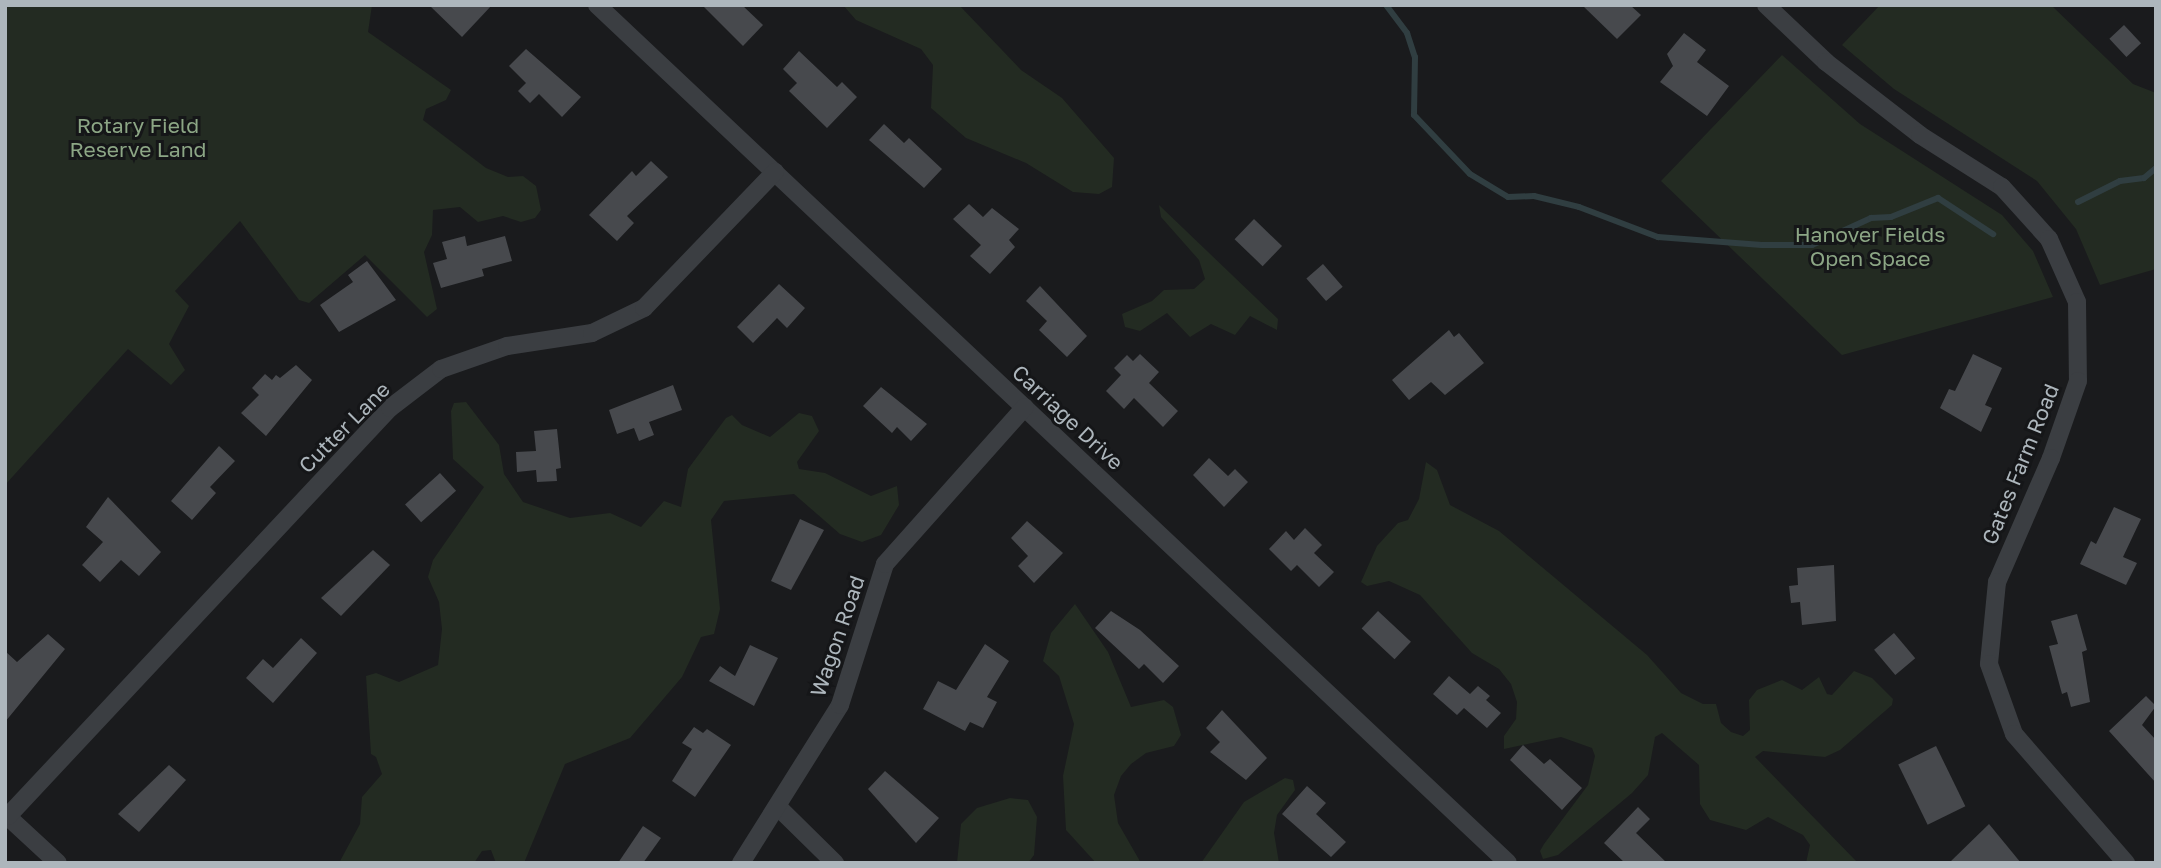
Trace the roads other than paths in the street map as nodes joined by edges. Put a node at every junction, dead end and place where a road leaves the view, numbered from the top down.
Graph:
1 (597, 5) edge
2 (1766, 5) edge
3 (775, 172) junction
4 (1025, 407) junction
5 (778, 807) junction
6 (6, 815) edge
7 (58, 863) edge
8 (741, 863) edge
9 (835, 863) edge
10 (1508, 863) edge
11 (2126, 863) edge

1 - 3 street, Carriage Drive
2 - 11 street, Gates Farm Road
3 - 4 street, Carriage Drive
3 - 6 street, Cutter Lane
4 - 5 street, Wagon Road
4 - 10 street, Carriage Drive
5 - 8 street, Wagon Road
5 - 9 street
6 - 7 street

